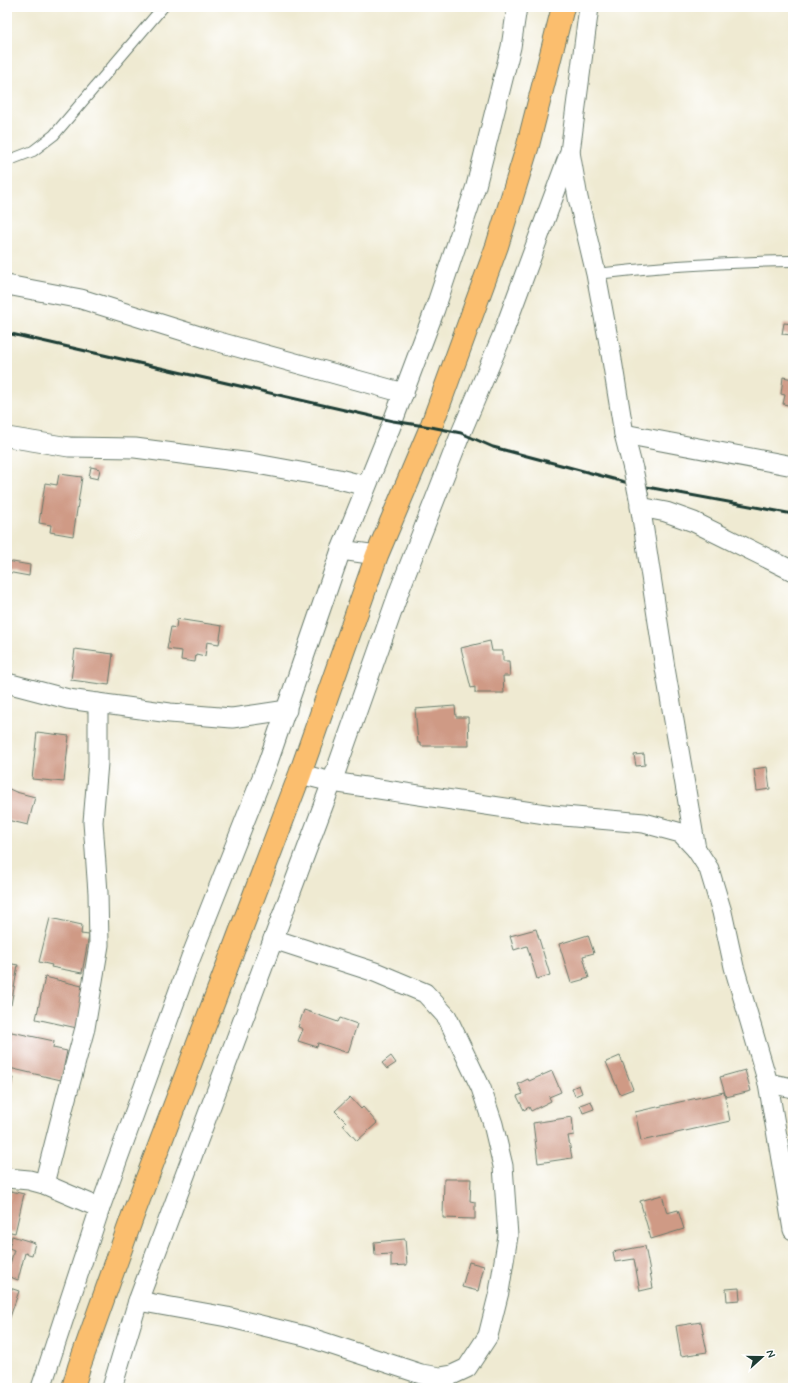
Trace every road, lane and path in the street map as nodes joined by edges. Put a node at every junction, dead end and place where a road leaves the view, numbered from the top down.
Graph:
1 (163, 7) edge
2 (517, 7) edge
3 (563, 7) edge
4 (589, 7) edge
5 (570, 152) junction
6 (7, 161) edge
7 (793, 261) edge
8 (596, 274) junction
9 (7, 284) edge
10 (404, 393) junction
11 (624, 434) junction
12 (7, 437) edge
13 (793, 466) edge
14 (366, 486) junction
15 (639, 502) junction
16 (341, 550) junction
17 (376, 555) junction
18 (793, 571) edge
19 (7, 683) edge
20 (98, 704) junction
21 (287, 710) junction
22 (300, 774) junction
23 (332, 782) junction
24 (696, 849) junction
25 (273, 939) junction
26 (768, 1083) junction
27 (793, 1088) edge
28 (7, 1178) edge
29 (44, 1184) junction
30 (100, 1208) junction
31 (793, 1230) edge
32 (138, 1301) junction
33 (41, 1388) edge
34 (73, 1388) edge
35 (112, 1388) edge

1 - 6 lane
2 - 10 street
3 - 17 main road
4 - 5 street
5 - 8 street
5 - 23 street
7 - 8 lane
8 - 11 street
9 - 10 street
10 - 14 street
11 - 13 street
11 - 15 street, bridge
12 - 14 street
14 - 16 street
15 - 18 street
15 - 24 street
16 - 17 street
16 - 21 street
17 - 22 main road
19 - 20 street
20 - 21 street
20 - 29 street
21 - 30 street
22 - 23 street
22 - 34 main road
23 - 24 street
23 - 25 street
24 - 26 street
25 - 32 street
25 - 32 street
26 - 27 street
26 - 31 street
28 - 29 street
29 - 30 street
30 - 33 street
32 - 35 street

